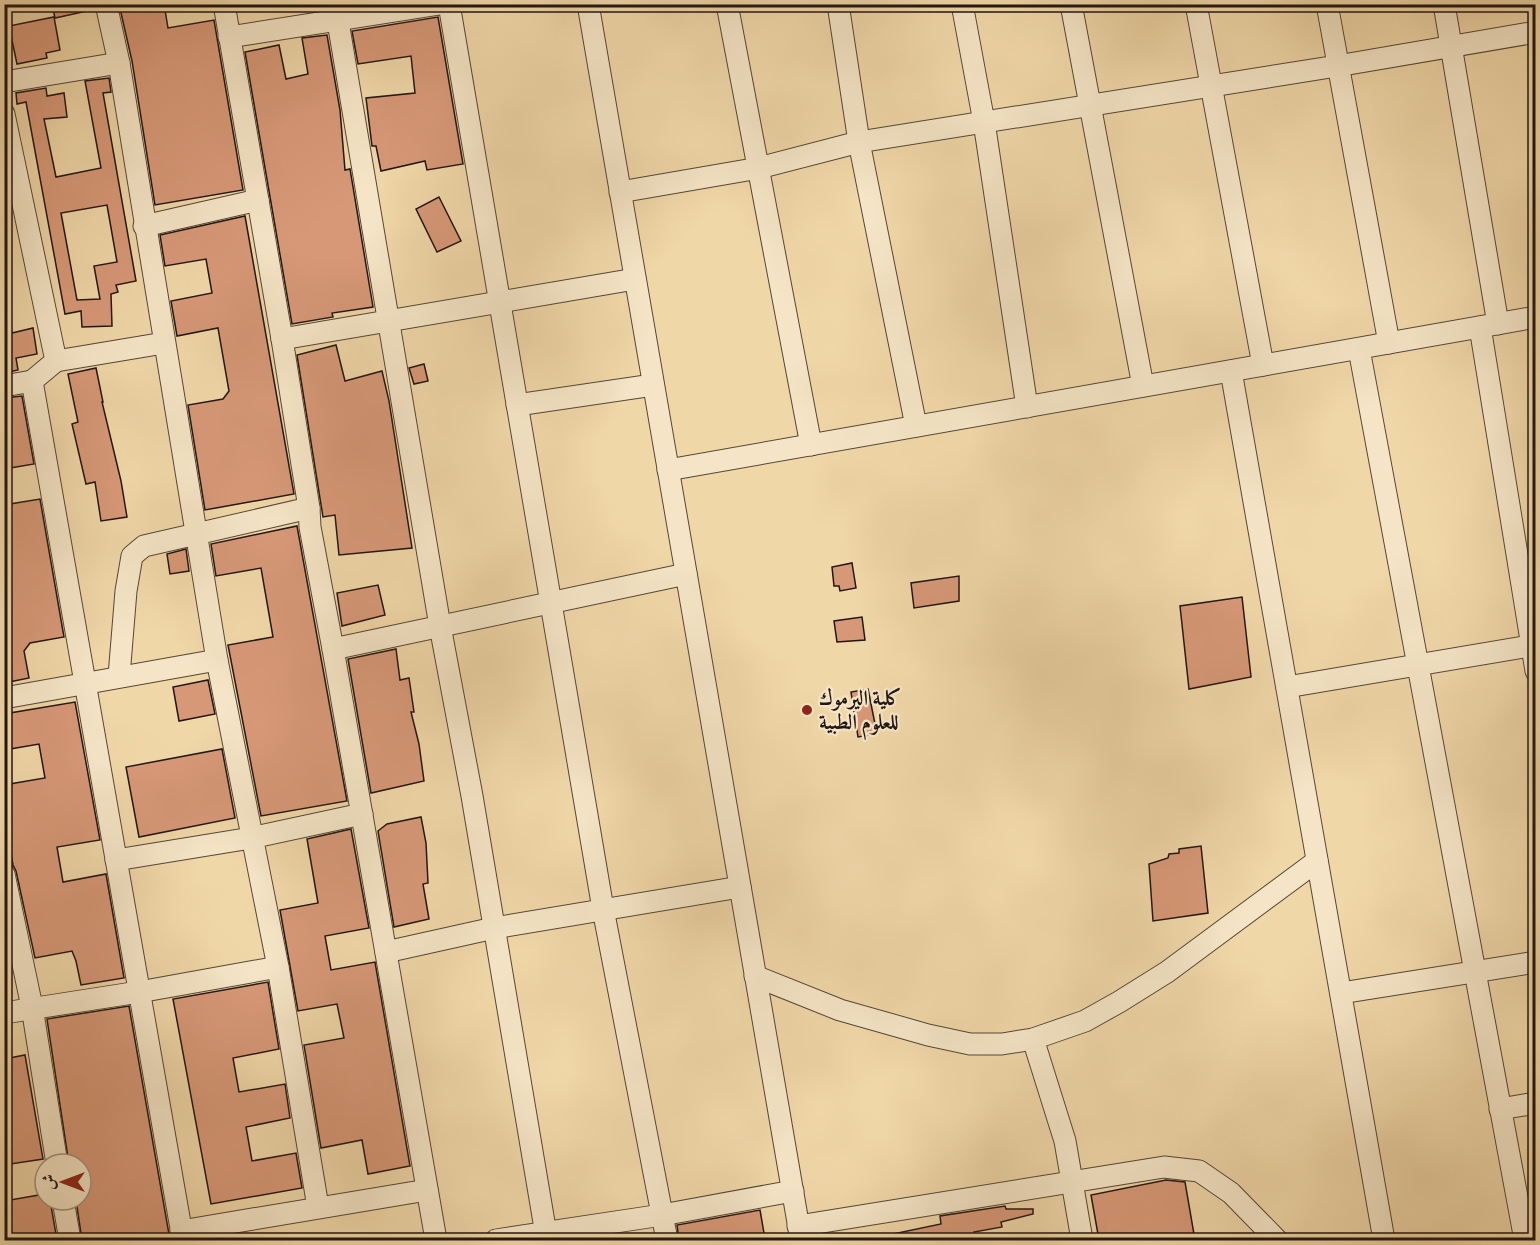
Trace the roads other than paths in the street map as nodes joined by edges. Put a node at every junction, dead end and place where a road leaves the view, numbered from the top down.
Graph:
1 (106, 4) edge
2 (224, 4) edge
3 (440, 4) edge
4 (449, 4) edge
5 (588, 4) edge
6 (728, 4) edge
7 (838, 4) edge
8 (962, 4) edge
9 (1071, 4) edge
10 (1196, 4) edge
11 (1327, 4) edge
12 (1444, 4) edge
13 (336, 12) edge
14 (1536, 32) edge
15 (230, 37) junction
16 (1452, 47) junction
17 (118, 63) junction
18 (1337, 66) junction
19 (4, 82) edge
20 (1209, 85) junction
21 (1089, 106) junction
22 (4, 114) edge
23 (984, 122) junction
24 (859, 142) junction
25 (759, 168) junction
26 (620, 192) junction
27 (258, 201) junction
28 (144, 226) junction
29 (635, 279) junction
30 (500, 302) junction
31 (1536, 317) edge
32 (388, 321) junction
33 (1489, 325) junction
34 (282, 339) junction
35 (164, 343) junction
36 (1389, 343) junction
37 (1359, 349) junction
38 (56, 361) junction
39 (1263, 365) junction
40 (1231, 371) junction
41 (32, 381) junction
42 (653, 385) junction
43 (4, 386) edge
44 (1143, 386) junction
45 (517, 405) junction
46 (1027, 407) junction
47 (916, 426) junction
48 (811, 445) junction
49 (668, 470) junction
50 (309, 508) junction
51 (195, 533) junction
52 (686, 574) junction
53 (550, 602) junction
54 (440, 626) junction
55 (1533, 645) edge
56 (333, 649) junction
57 (217, 660) junction
58 (1419, 665) junction
59 (1536, 672) edge
60 (119, 676) junction
61 (85, 684) junction
62 (1287, 687) junction
63 (4, 698) edge
64 (362, 814) junction
65 (251, 838) junction
66 (116, 860) junction
67 (1317, 861) junction
68 (5, 884) edge
69 (740, 887) junction
70 (603, 909) junction
71 (494, 928) junction
72 (386, 952) junction
73 (1536, 962) edge
74 (278, 967) junction
75 (1475, 973) junction
76 (755, 976) junction
77 (139, 992) junction
78 (1341, 993) junction
79 (32, 1008) junction
80 (4, 1013) edge
81 (1033, 1039) junction
82 (1536, 1102) edge
83 (1500, 1109) junction
84 (55, 1152) edge
85 (1073, 1182) junction
86 (427, 1190) junction
87 (793, 1191) junction
88 (318, 1207) junction
89 (65, 1212) edge
90 (662, 1215) junction
91 (800, 1233) edge
92 (182, 1236) edge
93 (546, 1237) edge
94 (70, 1240) edge
95 (436, 1240) edge
96 (496, 1240) edge
97 (667, 1240) edge
98 (1082, 1240) edge
99 (1277, 1240) edge
100 (1384, 1240) edge
101 (1525, 1240) edge

1 - 17 street
2 - 15 street
3 - 13 street
4 - 30 street
5 - 26 street
6 - 25 street
7 - 24 street
8 - 23 street
9 - 21 street
10 - 20 street
11 - 18 street
12 - 16 street
13 - 15 street
13 - 32 street
14 - 16 street
15 - 27 street
16 - 18 street
16 - 33 street
17 - 19 street
17 - 28 street
18 - 20 street
18 - 36 street
20 - 21 street
20 - 39 street
21 - 23 street
21 - 44 street
22 - 38 street
23 - 24 street
23 - 46 street
24 - 25 street
24 - 47 street
25 - 26 street
25 - 48 street
26 - 29 street
27 - 28 street
27 - 34 street
28 - 35 street
29 - 30 street
29 - 42 street
30 - 32 street
30 - 45 street
31 - 33 street
32 - 34 street
32 - 54 street
33 - 36 street
33 - 55 street
34 - 50 street
35 - 38 street
35 - 51 street
36 - 37 street
37 - 39 street
37 - 58 street
38 - 41 street
39 - 40 street
40 - 44 street
40 - 62 street
41 - 43 street
41 - 61 street
42 - 45 street
42 - 49 street
44 - 46 street
45 - 53 street
46 - 47 street
47 - 48 street
48 - 49 street
49 - 52 street
50 - 51 street
50 - 56 street
51 - 57 street
51 - 60 street
52 - 53 street
52 - 69 street
53 - 54 street
53 - 70 street
54 - 56 street
54 - 71 street
55 - 58 street
55 - 59 street
56 - 64 street
57 - 60 street
57 - 65 street
58 - 62 street
58 - 75 street
60 - 61 street
61 - 63 street
61 - 66 street
62 - 67 street
64 - 65 street
64 - 72 street
65 - 66 street
65 - 74 street
66 - 77 street
67 - 78 street
67 - 81 street
68 - 79 street
69 - 70 street
69 - 76 street
70 - 71 street
70 - 90 street
71 - 72 street
71 - 93 street
72 - 86 street
73 - 75 street
74 - 77 street
74 - 88 street
75 - 78 street
75 - 83 street
76 - 81 street
76 - 87 street
77 - 79 street
77 - 92 street
78 - 100 street
79 - 80 street
79 - 84 street
81 - 85 street
82 - 83 street
83 - 101 street
85 - 91 street
85 - 98 street
85 - 99 street
86 - 88 street
86 - 95 street
87 - 90 street
87 - 91 street
88 - 92 street
89 - 94 street
90 - 93 street
90 - 97 street
93 - 96 street

